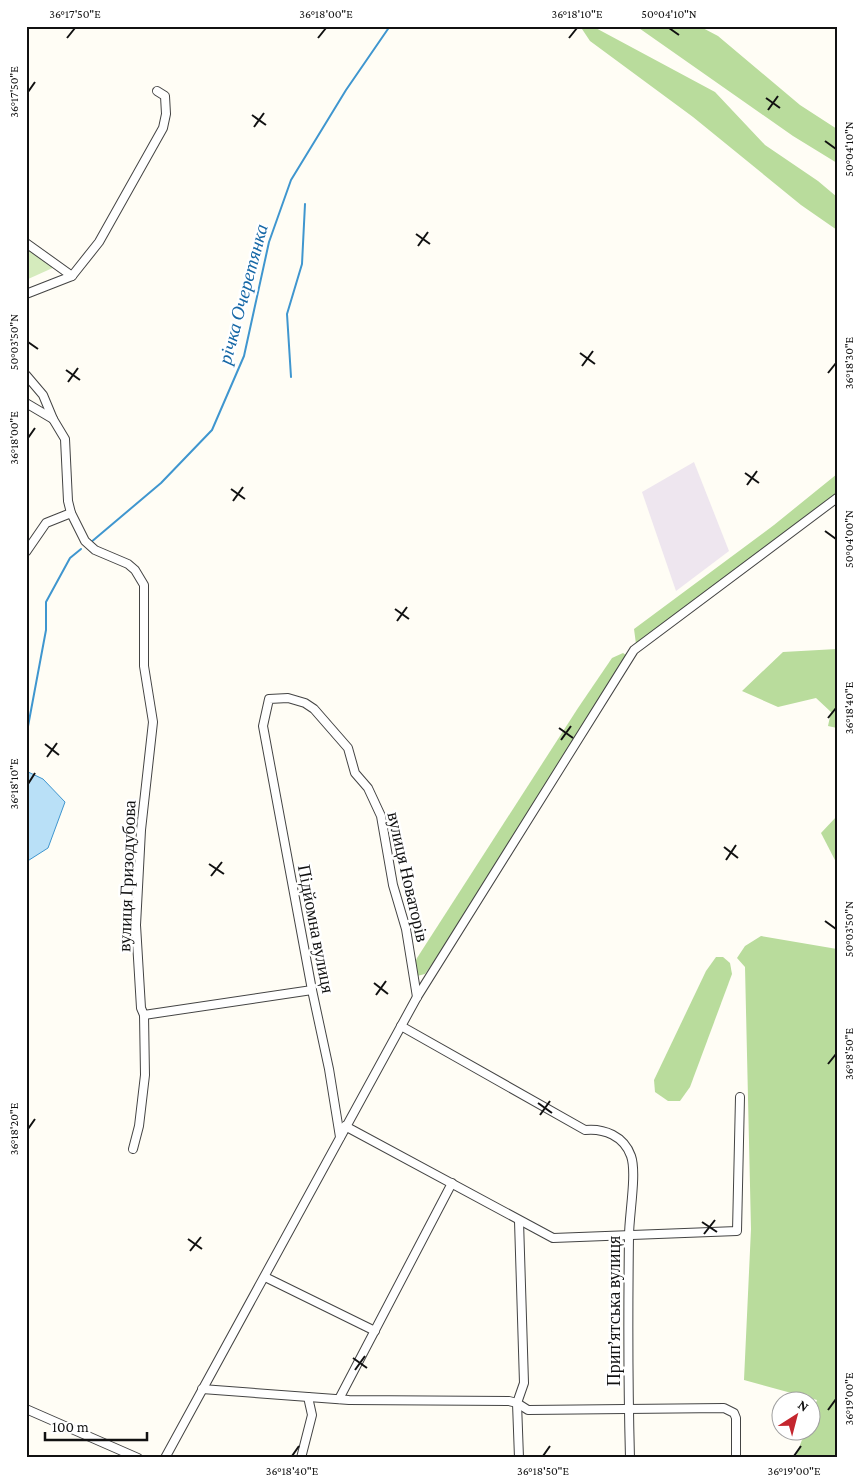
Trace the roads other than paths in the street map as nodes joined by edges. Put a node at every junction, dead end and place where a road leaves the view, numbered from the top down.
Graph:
1 (157, 91) dead end
2 (26, 243) edge
3 (72, 276) junction
4 (26, 294) edge
5 (26, 375) edge
6 (26, 402) edge
7 (53, 419) junction
8 (837, 498) edge
9 (71, 513) junction
10 (26, 552) edge
11 (263, 726) joint
12 (312, 990) junction
13 (417, 997) junction
14 (144, 1015) junction
15 (401, 1026) junction
16 (740, 1097) dead end
17 (345, 1126) junction
18 (340, 1137) junction
19 (132, 1149) dead end
20 (452, 1183) junction
21 (519, 1221) junction
22 (629, 1234) junction
23 (265, 1277) junction
24 (376, 1331) junction
25 (202, 1389) junction
26 (308, 1397) junction
27 (339, 1399) junction
28 (517, 1403) junction
29 (26, 1409) edge
30 (629, 1410) junction
31 (138, 1458) edge
32 (165, 1458) edge
33 (301, 1458) edge
34 (519, 1458) edge
35 (630, 1458) edge
36 (736, 1458) edge

1 - 3 street
2 - 3 street
3 - 4 street
5 - 7 street, вулиця Гризодубова
6 - 7 street
7 - 9 street, вулиця Гризодубова
8 - 13 street
9 - 10 street
9 - 14 street, вулиця Гризодубова
11 - 12 street, Підйомна вулиця
11 - 13 street, вулиця Новаторів
12 - 14 street
12 - 18 street, Підйомна вулиця
13 - 15 street
14 - 19 street, вулиця Гризодубова
15 - 17 street
15 - 22 street, Прип’ятська вулиця
16 - 22 street
17 - 18 street
17 - 20 street
18 - 23 street
20 - 21 street
20 - 24 street
21 - 22 street
21 - 28 street
22 - 30 street, Прип’ятська вулиця
23 - 24 street
23 - 25 street
24 - 27 street
25 - 26 street
25 - 32 street
26 - 27 street
26 - 33 street
27 - 28 street
28 - 30 street
28 - 34 street
29 - 31 street
30 - 35 street, Прип’ятська вулиця
30 - 36 street

